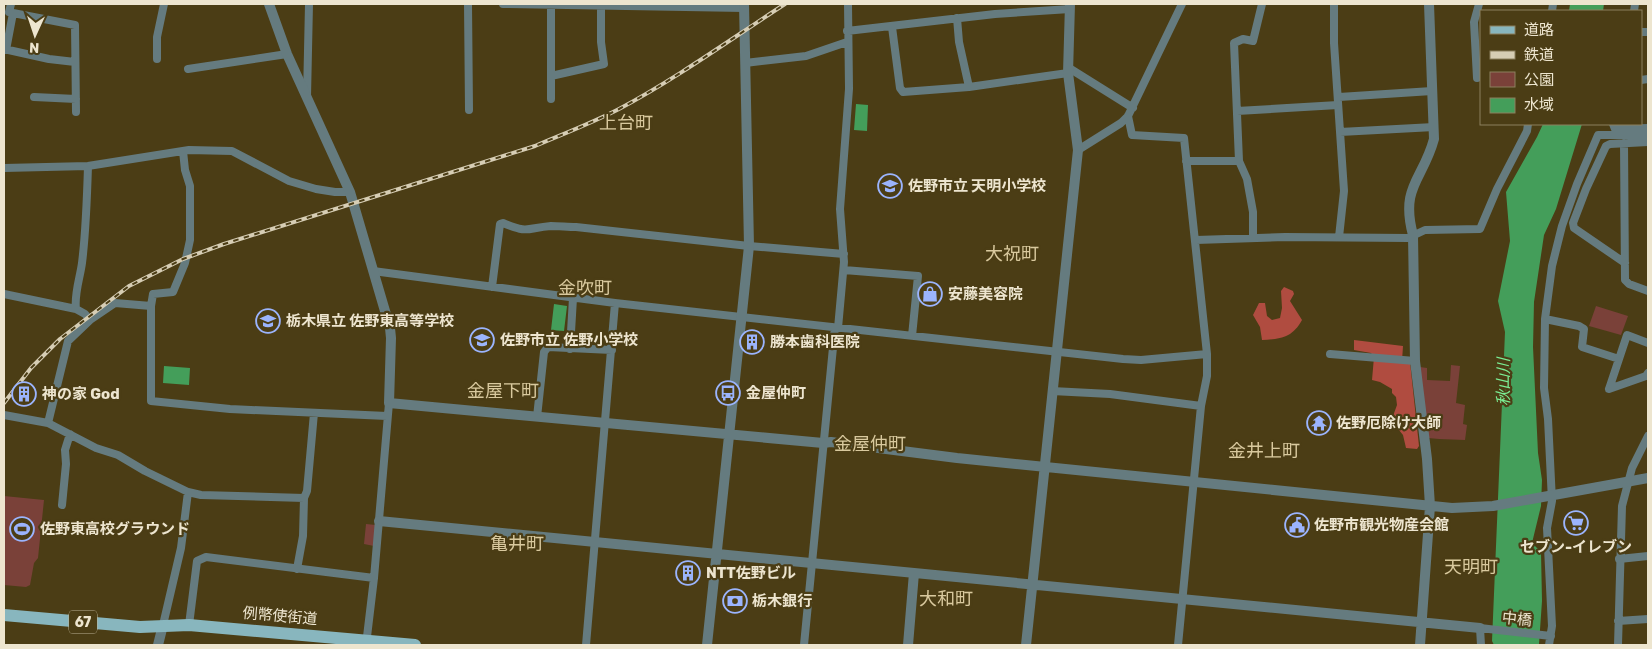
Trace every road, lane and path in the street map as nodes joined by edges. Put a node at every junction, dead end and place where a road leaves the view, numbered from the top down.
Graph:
1 (11, 4) edge
2 (164, 4) edge
3 (269, 4) edge
4 (309, 4) edge
5 (468, 4) edge
6 (503, 4) edge
7 (551, 4) edge
8 (848, 4) edge
9 (1182, 4) edge
10 (1262, 4) edge
11 (1332, 4) edge
12 (1429, 4) edge
13 (1479, 4) edge
14 (647, 5) edge
15 (601, 6) junction
16 (744, 6) edge
17 (1070, 6) edge
18 (13, 13) junction
19 (957, 18) junction
20 (892, 27) junction
21 (847, 31) junction
22 (847, 42) junction
23 (5, 50) edge
24 (288, 54) junction
25 (158, 59) dead end
26 (75, 62) junction
27 (745, 63) junction
28 (188, 69) dead end
29 (1069, 71) junction
30 (551, 76) junction
31 (1477, 78) dead end
32 (969, 87) junction
33 (1432, 91) junction
34 (34, 96) dead end
35 (76, 99) junction
36 (307, 99) junction
37 (551, 99) dead end
38 (1339, 101) junction
39 (1133, 108) junction
40 (469, 110) dead end
41 (1238, 111) junction
42 (76, 112) dead end
43 (1128, 116) junction
44 (1528, 125) edge
45 (1613, 125) edge
46 (1434, 127) junction
47 (1648, 128) edge
48 (1340, 132) junction
49 (1648, 135) edge
50 (1648, 142) edge
51 (1624, 144) junction
52 (1078, 150) junction
53 (183, 151) junction
54 (1239, 160) junction
55 (1186, 161) junction
56 (88, 166) junction
57 (4, 168) edge
58 (350, 192) junction
59 (1413, 235) junction
60 (1339, 237) junction
61 (1253, 238) junction
62 (1196, 240) junction
63 (749, 246) junction
64 (844, 254) junction
65 (1625, 263) junction
66 (844, 270) junction
67 (373, 271) junction
68 (492, 286) junction
69 (1648, 290) edge
70 (4, 294) edge
71 (573, 298) junction
72 (615, 303) junction
73 (151, 306) junction
74 (76, 309) junction
75 (741, 317) junction
76 (1545, 318) junction
77 (90, 320) junction
78 (836, 327) junction
79 (912, 336) junction
80 (1648, 343) edge
81 (570, 349) junction
82 (612, 350) junction
83 (1056, 351) junction
84 (1207, 354) junction
85 (1330, 354) dead end
86 (1619, 359) junction
87 (1415, 361) junction
88 (1648, 373) edge
89 (1052, 391) junction
90 (389, 403) junction
91 (1201, 406) junction
92 (314, 413) junction
93 (4, 415) edge
94 (387, 416) junction
95 (537, 417) junction
96 (48, 423) junction
97 (606, 423) junction
98 (70, 434) junction
99 (729, 434) junction
100 (1648, 436) edge
101 (823, 444) junction
102 (1044, 466) junction
103 (1648, 478) edge
104 (1193, 482) junction
105 (1627, 482) junction
106 (188, 492) junction
107 (1550, 496) junction
108 (304, 498) junction
109 (62, 505) dead end
110 (1430, 506) junction
111 (379, 521) junction
112 (594, 543) junction
113 (716, 554) junction
114 (1648, 556) edge
115 (1620, 559) junction
116 (812, 562) junction
117 (297, 569) junction
118 (914, 573) junction
119 (374, 578) junction
120 (1032, 585) junction
121 (1183, 598) junction
122 (4, 615) edge
123 (1648, 619) edge
124 (1618, 621) junction
125 (1422, 623) junction
126 (163, 625) junction
127 (189, 625) junction
128 (1483, 629) junction
129 (1548, 636) junction
130 (292, 639) edge
131 (334, 641) edge
132 (366, 643) edge
133 (158, 645) edge
134 (415, 645) edge
135 (586, 645) edge
136 (707, 645) edge
137 (804, 645) edge
138 (908, 645) edge
139 (1026, 645) edge
140 (1178, 645) edge
141 (1420, 645) edge
142 (1481, 645) edge
143 (1549, 645) edge
144 (1618, 645) edge

1 - 18 street
2 - 25 street
3 - 24 street
4 - 36 street
5 - 40 street
6 - 7 street
7 - 15 street
7 - 30 street
8 - 21 street
9 - 39 street
10 - 41 street
11 - 38 street
12 - 33 street
13 - 31 street
14 - 15 street
14 - 16 street
15 - 30 street
16 - 27 street
17 - 19 street
17 - 29 street
18 - 23 street
18 - 26 street
19 - 20 street
19 - 32 street
20 - 21 street
20 - 32 street
21 - 22 street
22 - 27 street
22 - 64 street
23 - 26 street
24 - 28 street
24 - 36 street
26 - 35 street
27 - 63 street
29 - 32 street
29 - 39 street
29 - 52 street
30 - 37 street
33 - 38 street
33 - 46 street
34 - 35 street
35 - 42 street
36 - 58 street
38 - 41 street
38 - 48 street
39 - 43 street
41 - 54 street
43 - 52 street
43 - 55 street
44 - 59 street
45 - 47 street
46 - 48 street
46 - 59 street
48 - 60 street
49 - 76 street
50 - 51 street
51 - 65 street
51 - 65 street
52 - 83 street
53 - 56 street
53 - 58 street
53 - 73 street
54 - 55 street
54 - 61 street
55 - 62 street
56 - 57 street
56 - 74 street
58 - 67 street
59 - 60 street
59 - 87 street
60 - 61 street
61 - 62 street
62 - 84 street
63 - 64 street
63 - 68 street
63 - 75 street
64 - 66 street
65 - 69 street
66 - 78 street
66 - 79 street
67 - 68 street
67 - 90 street
68 - 71 street
70 - 74 street
71 - 72 street
71 - 81 street
72 - 75 street
72 - 82 street
73 - 77 street
73 - 92 street
74 - 77 street
75 - 78 street
75 - 99 street
76 - 86 street
76 - 107 street
77 - 96 street
78 - 79 street
78 - 101 street
79 - 83 street
80 - 86 street
81 - 82 street
81 - 95 street
82 - 97 street
83 - 84 street
83 - 89 street
84 - 91 street
85 - 87 street
86 - 88 street
87 - 110 street
89 - 91 street
89 - 102 street
90 - 94 street
90 - 95 street
91 - 104 street
92 - 94 street
92 - 108 street
93 - 96 street
94 - 111 street
95 - 97 street
96 - 98 street
97 - 99 street
97 - 112 street
98 - 106 street
98 - 109 street
99 - 101 street
99 - 113 street
100 - 105 street
101 - 102 street
101 - 116 street
102 - 104 street
102 - 120 street
103 - 105 street
104 - 110 street
104 - 121 street
105 - 107 street
105 - 115 street
106 - 108 street
106 - 126 street
107 - 110 street
107 - 129 street
108 - 117 street
110 - 125 street
111 - 112 street
111 - 119 street
112 - 113 street
112 - 135 street
113 - 116 street
113 - 136 street
114 - 115 street
115 - 124 street
116 - 118 street
116 - 137 street
117 - 119 street
117 - 127 street
118 - 120 street
118 - 138 street
119 - 132 street
120 - 121 street
120 - 139 street
121 - 125 street
121 - 140 street
122 - 126 main road, 67
123 - 124 street
124 - 144 street
125 - 128 street
125 - 141 street
126 - 127 main road, 例幣使街道 / 67
126 - 133 street
127 - 130 main road, 例幣使街道 / 67
128 - 129 street, 中橋
128 - 142 street
129 - 143 street
130 - 131 main road, 例幣使街道 / 67
131 - 132 main road, 例幣使街道 / 67
132 - 134 main road, 例幣使街道 / 67

